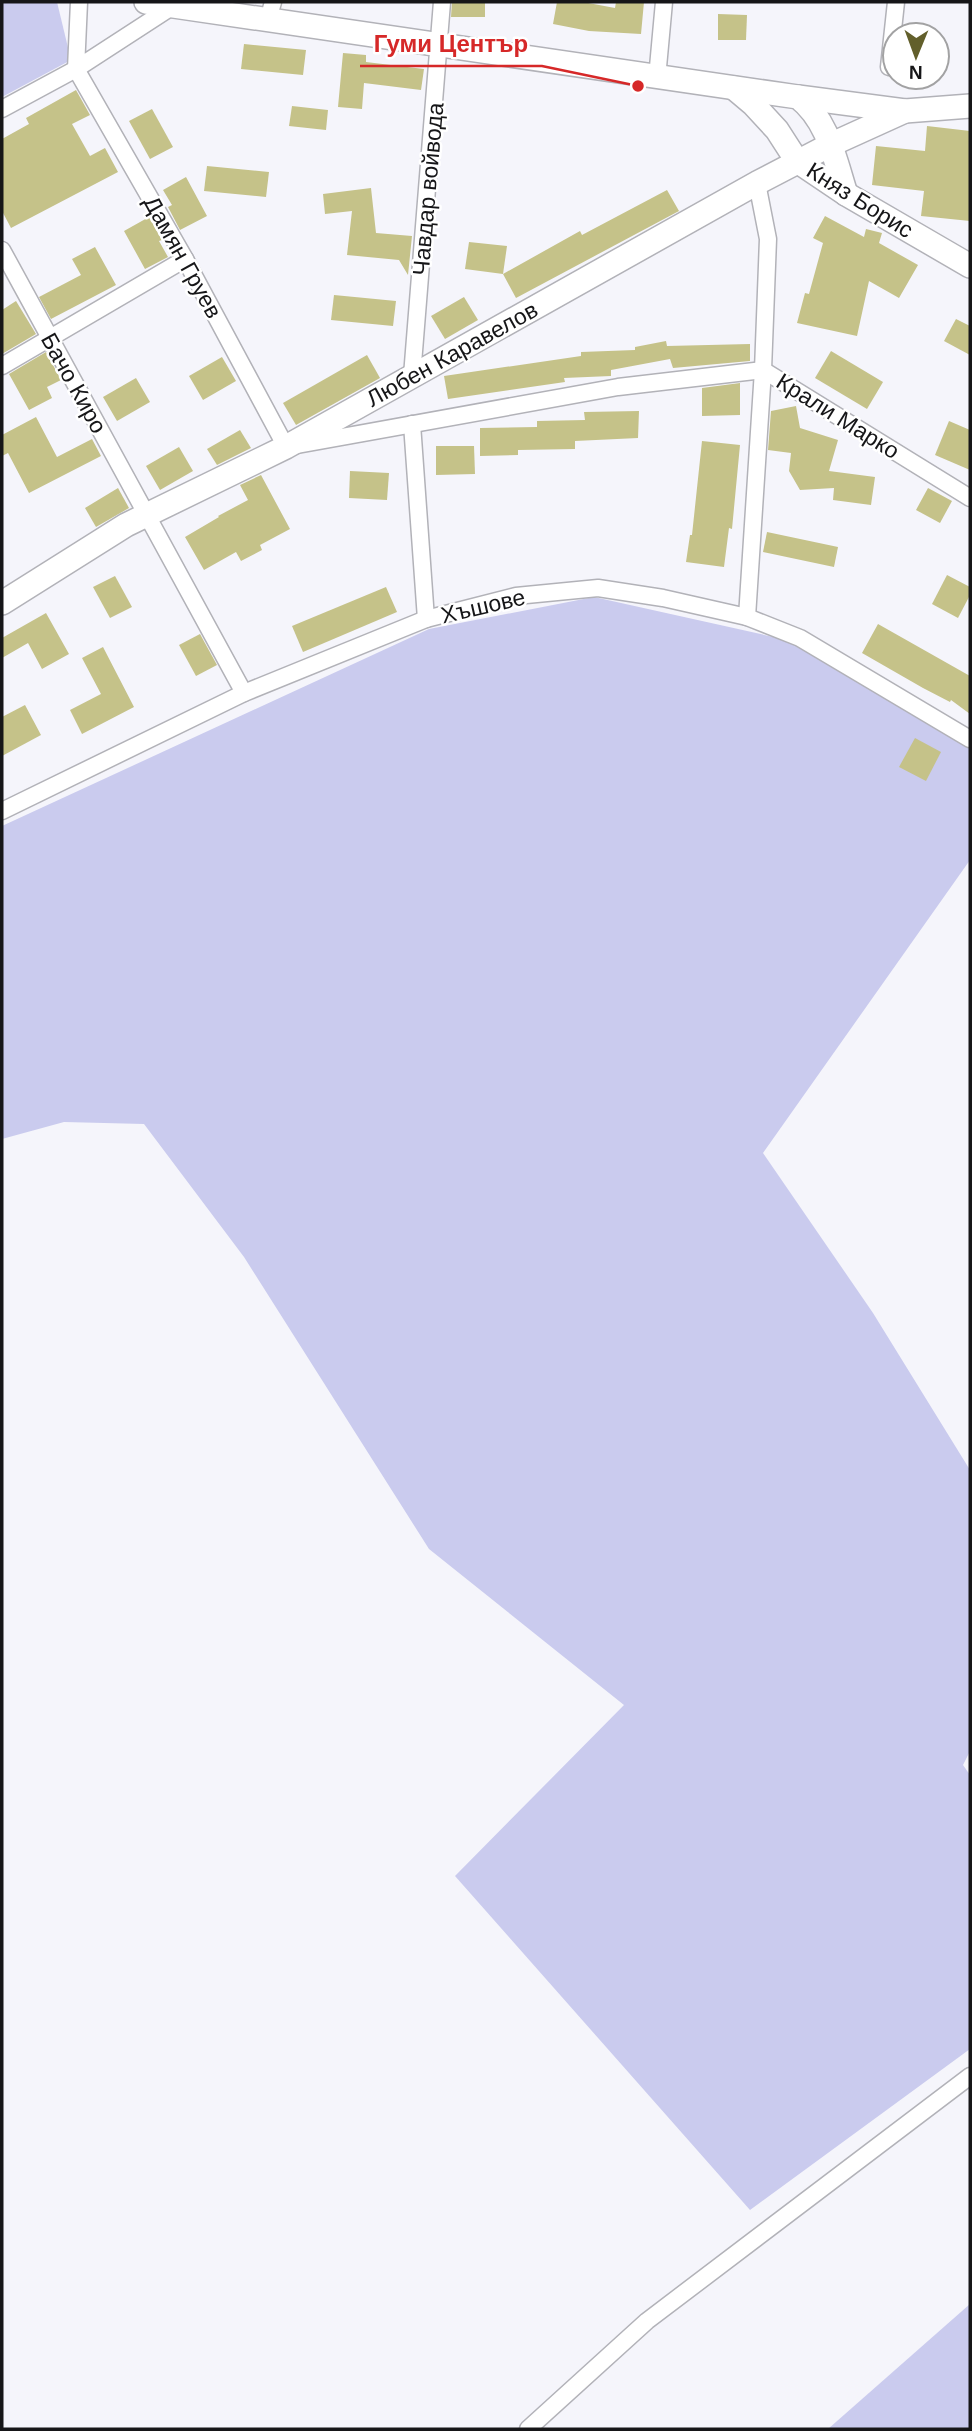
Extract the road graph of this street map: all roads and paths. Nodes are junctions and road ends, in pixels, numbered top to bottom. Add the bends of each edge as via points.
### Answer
1 (79, 2) edge
2 (146, 2) edge
3 (442, 2) edge
4 (664, 2) edge
5 (896, 2) edge
6 (173, 6) junction
7 (270, 11) edge
8 (894, 21) edge
9 (440, 44) junction
10 (76, 69) junction
11 (657, 78) junction
12 (734, 88) junction
13 (798, 97) junction
14 (970, 106) edge
15 (2, 109) edge
16 (905, 111) junction
17 (830, 145) junction
18 (797, 161) junction
19 (757, 183) junction
20 (846, 194) junction
21 (2, 250) edge
22 (185, 260) junction
23 (970, 266) edge
24 (50, 340) junction
25 (2, 366) edge
26 (763, 370) junction
27 (412, 376) junction
28 (412, 424) junction
29 (286, 447) junction
30 (970, 498) edge
31 (148, 514) junction
32 (2, 603) edge
33 (747, 617) junction
34 (426, 619) junction
35 (244, 693) junction
36 (970, 739) edge
37 (2, 811) edge
38 (970, 2076) edge
39 (528, 2429) edge

1 - 10 street
2 - 6 street
3 - 9 street, Чавдар войвода
4 - 11 street
5 - 8 street
6 - 7 street
6 - 10 street
7 - 9 street
9 - 11 street
9 - 27 street, Чавдар войвода
10 - 15 street
10 - 22 street, Дамян Груев
11 - 12 street
12 - 13 street
12 - 18 street, Княз Борис via 777,130
13 - 16 street
13 - 17 street via 819,121
14 - 16 street
16 - 17 street, Любен Каравелов
17 - 18 street, Любен Каравелов
17 - 20 street
18 - 19 street, Любен Каравелов
18 - 20 street, Княз Борис
19 - 26 street via 768,239
19 - 27 street, Любен Каравелов
20 - 23 street, Княз Борис
21 - 24 street, Бачо Киро
22 - 24 street
22 - 29 street, Дамян Груев
24 - 25 street
24 - 31 street, Бачо Киро
26 - 28 street, Крали Марко via 618,387
26 - 30 street, Крали Марко
26 - 33 street
27 - 29 street, Любен Каравелов
28 - 29 street, Крали Марко
28 - 34 street
29 - 31 street, Любен Каравелов
31 - 32 street, Любен Каравелов
31 - 35 street, Бачо Киро
33 - 34 street, Хъшове via 598,588 516,596
33 - 36 street, Хъшове via 800,638
34 - 35 street, Хъшове
35 - 37 street, Хъшове
38 - 39 street via 647,2321

